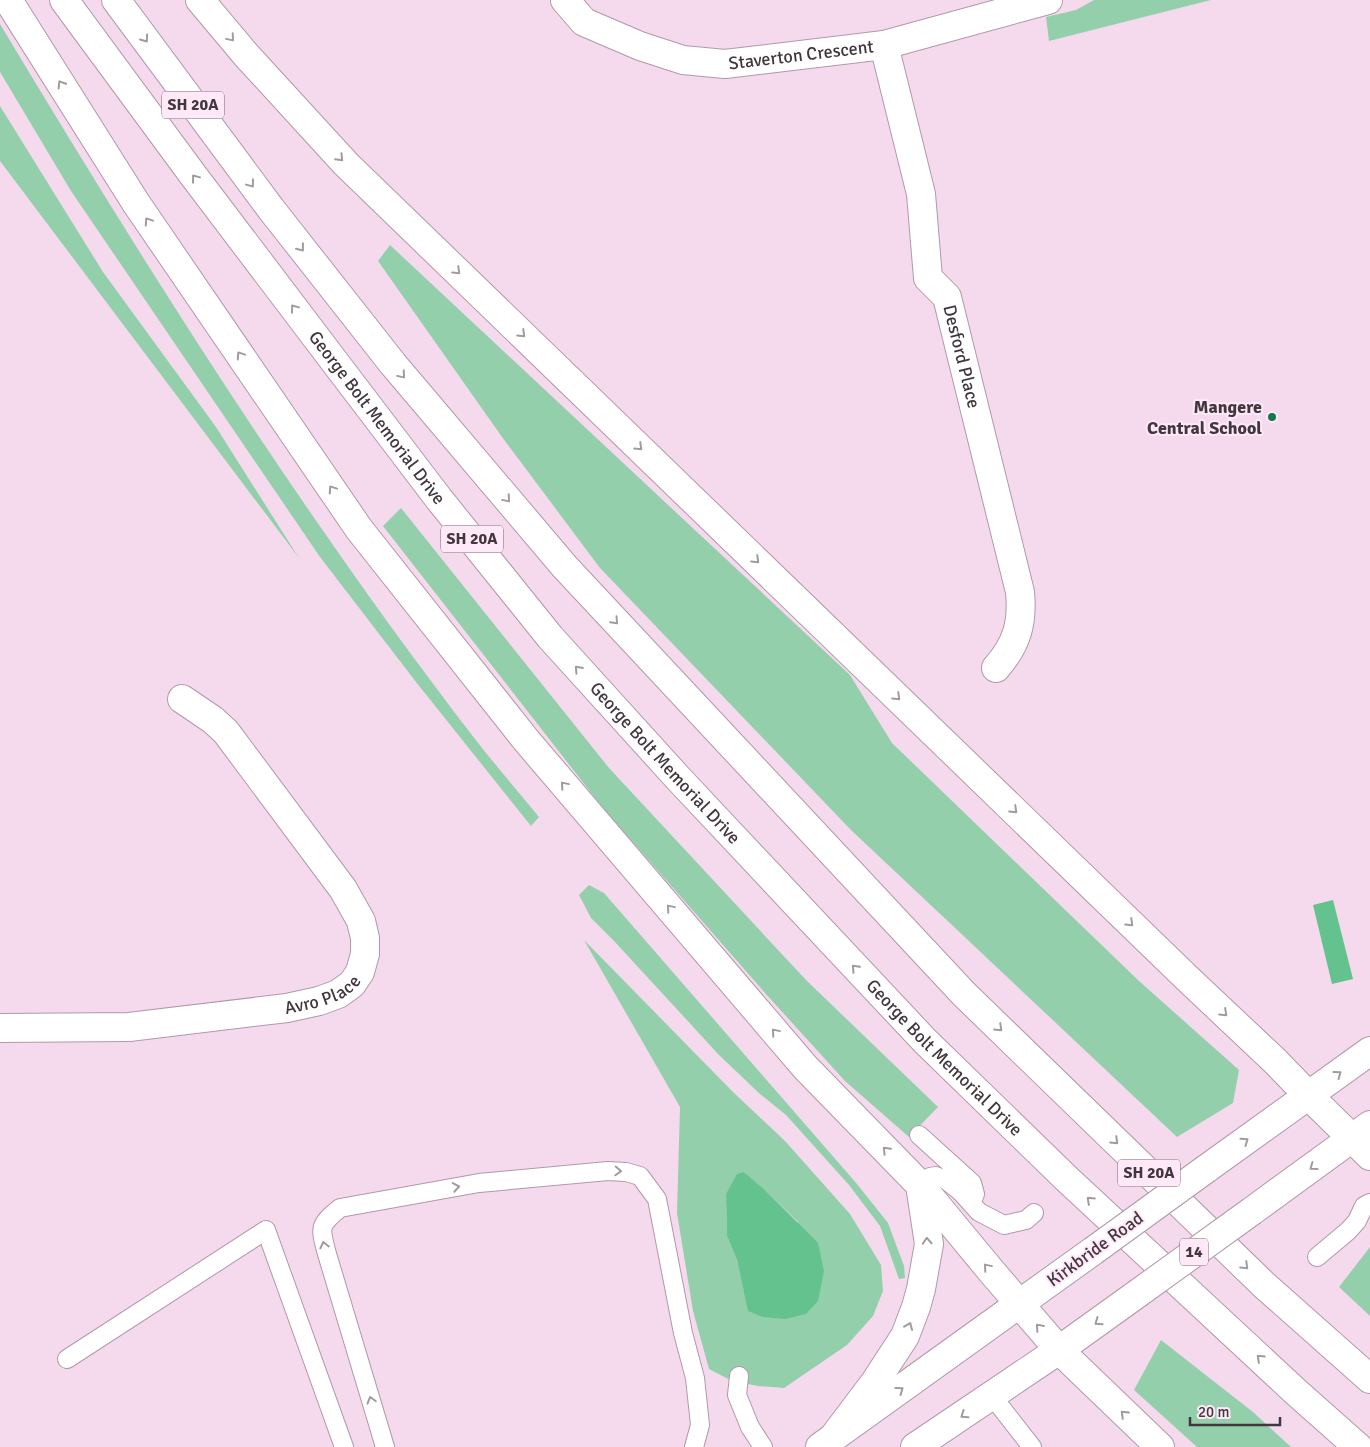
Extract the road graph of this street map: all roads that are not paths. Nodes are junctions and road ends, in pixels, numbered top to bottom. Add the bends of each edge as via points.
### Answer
1 (8, 0) edge
2 (64, 0) edge
3 (116, 0) edge
4 (200, 0) edge
5 (565, 0) edge
6 (1048, 0) edge
7 (884, 45) junction
8 (996, 668) dead end
9 (182, 699) dead end
10 (0, 1028) edge
11 (1370, 1051) edge
12 (1308, 1096) junction
13 (919, 1135) dead end
14 (1364, 1140) edge
15 (920, 1185) junction
16 (971, 1203) junction
17 (1370, 1203) edge
18 (1034, 1213) dead end
19 (1317, 1257) dead end
20 (1019, 1304) junction
21 (1058, 1350) junction
22 (67, 1360) dead end
23 (739, 1376) dead end
24 (1370, 1378) edge
25 (992, 1396) junction
26 (826, 1443) edge
27 (344, 1447) edge
28 (385, 1447) edge
29 (694, 1447) edge
30 (763, 1447) edge
31 (915, 1447) edge
32 (1032, 1447) edge
33 (1160, 1447) edge
34 (1358, 1447) edge

15 -> 1 main road via 806,1067 526,740 359,529 136,203
34 -> 2 main road, George Bolt Memorial Drive / SH 20A via 1067,1179 924,1042 550,637 439,499
3 -> 24 main road, SH 20A via 270,210 393,364 565,567 964,994 1264,1285
4 -> 12 main road via 346,164
5 - 7 main road, Staverton Crescent via 584,22 683,60 725,64
6 - 7 main road, Staverton Crescent
7 - 8 main road, Desford Place via 921,194 928,278 947,297 1020,592 1021,622 1008,655
9 - 10 main road, Avro Place via 226,732 343,889 365,938 360,972 352,984 338,994 287,1008 129,1027
12 -> 11 main road, Kirkbride Road
12 - 14 main road
20 -> 12 main road, Kirkbride Road, bridge
13 - 16 lane via 972,1183 975,1194
14 -> 21 main road, 14, bridge via 1252,1211
15 - 16 lane via 936,1176 962,1192
20 -> 15 main road
26 -> 15 main road via 885,1367 904,1336 916,1307 928,1244
16 - 18 lane via 979,1212 1004,1225 1026,1220
17 - 19 lane via 1364,1206 1348,1231
21 -> 20 main road
26 -> 20 main road, Kirkbride Road
21 - 25 main road, 14
33 -> 21 main road
22 - 27 lane via 266,1230
23 - 30 lane via 737,1395 750,1428
25 -> 31 main road, 14
25 - 32 lane
28 -> 29 lane via 327,1254 321,1230 326,1220 340,1208 479,1183 608,1171 640,1176 657,1199 695,1378 700,1425

